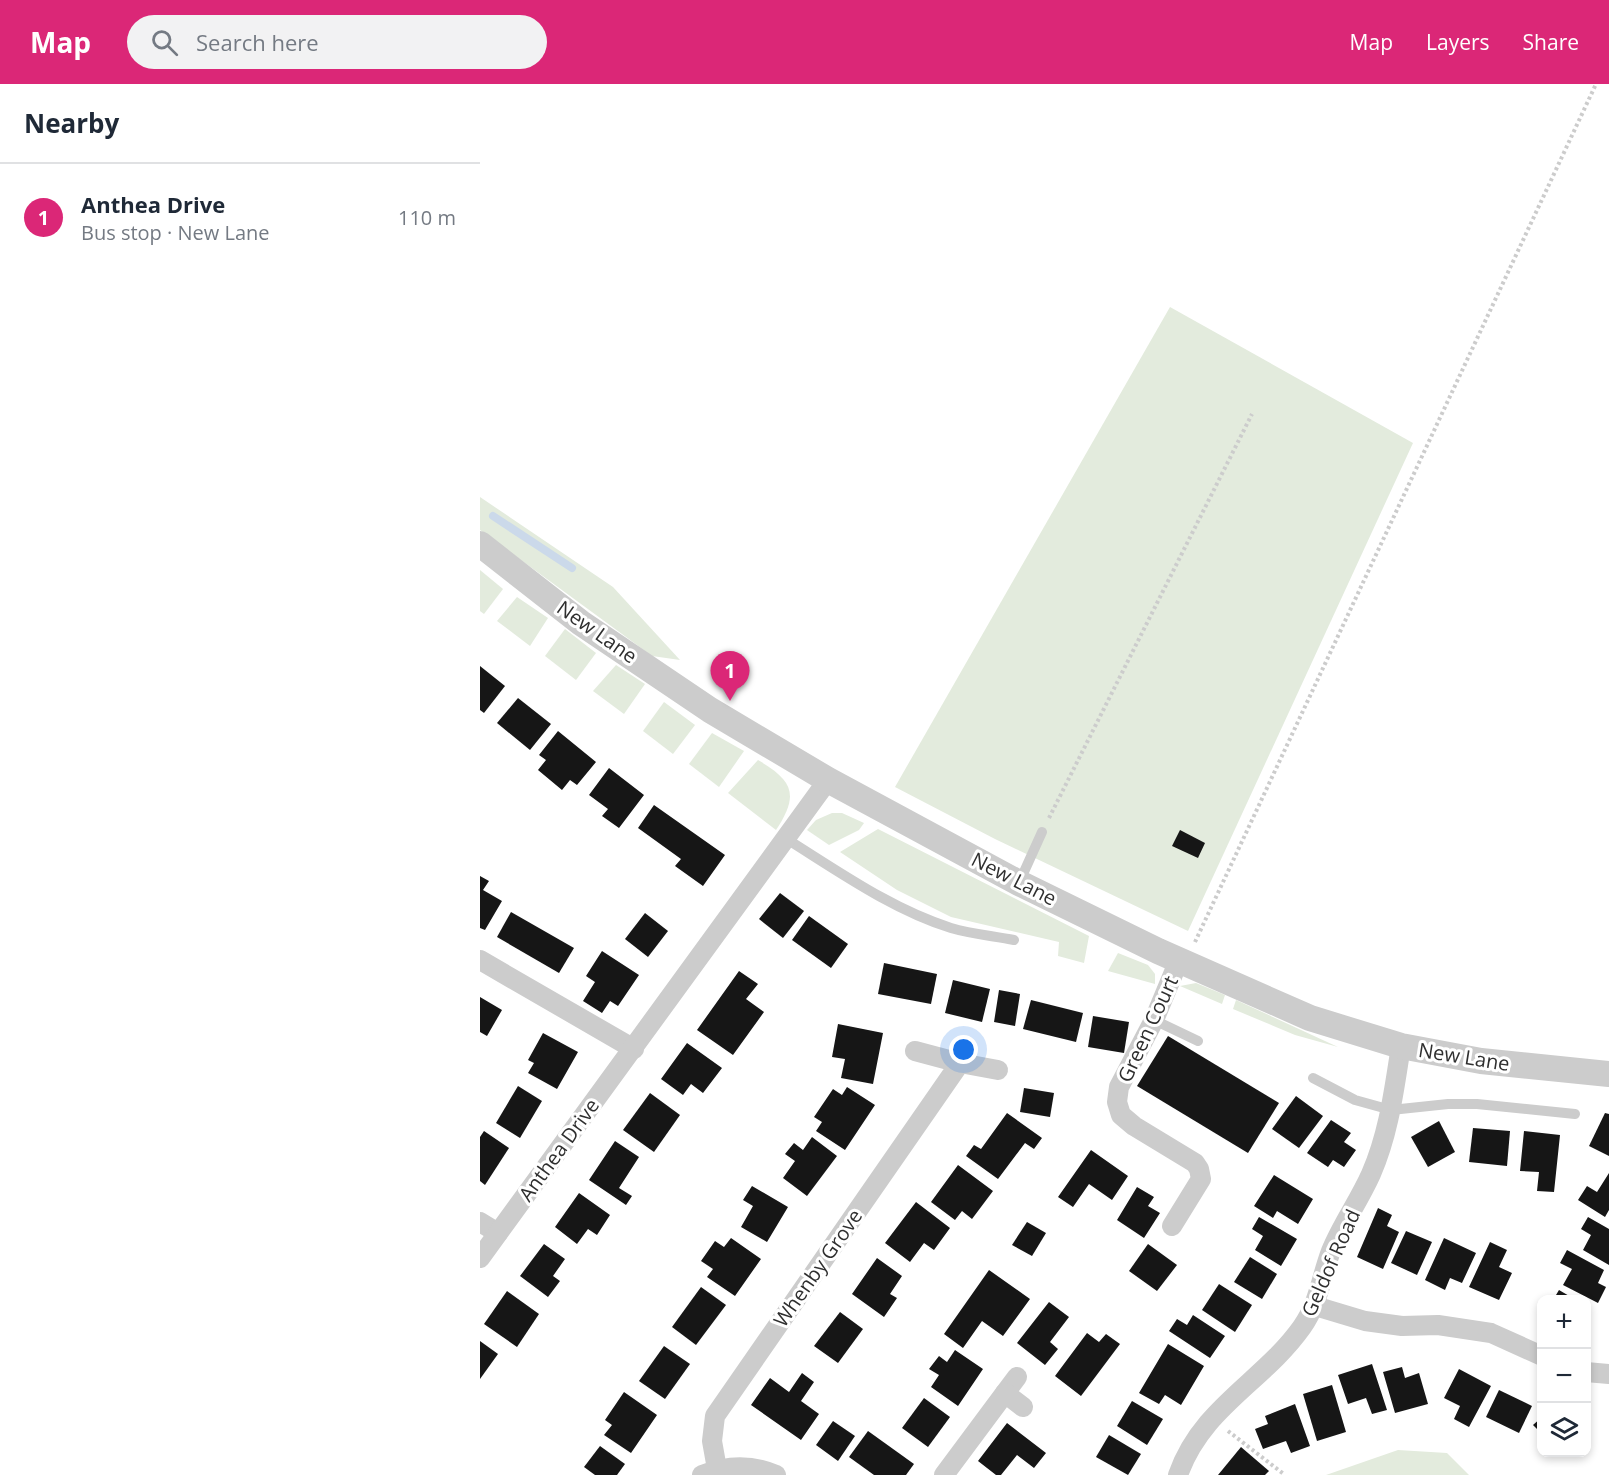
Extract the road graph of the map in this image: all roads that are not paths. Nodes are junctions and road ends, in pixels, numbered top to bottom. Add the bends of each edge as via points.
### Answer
1 (480, 544) edge
2 (828, 780) junction
3 (1042, 832) road end
4 (785, 838) junction
5 (1019, 883) junction
6 (1014, 940) dead end
7 (1186, 953) junction
8 (480, 960) edge
9 (1154, 1020) junction
10 (1198, 1041) dead end
11 (1401, 1046) junction
12 (634, 1049) junction
13 (915, 1051) dead end
14 (960, 1063) junction
15 (998, 1070) dead end
16 (1609, 1074) edge
17 (1313, 1078) dead end
18 (1391, 1110) junction
19 (1575, 1114) dead end
20 (480, 1222) edge
21 (1172, 1226) dead end
22 (498, 1233) junction
23 (480, 1258) edge
24 (1315, 1306) junction
25 (1537, 1354) edge
26 (1591, 1372) edge
27 (1609, 1374) edge
28 (1017, 1377) dead end
29 (1005, 1393) junction
30 (1023, 1407) dead end
31 (710, 1472) edge
32 (776, 1475) edge
33 (944, 1475) edge
34 (1178, 1475) edge

1 - 2 street, New Lane via 589,628 710,710
2 - 4 street, Anthea Drive
2 - 5 street, New Lane
3 - 5 lane
4 - 6 lane via 909,911 952,928
4 - 12 street, Anthea Drive
5 - 7 street, New Lane
7 - 9 street, Green Court
7 - 11 street, New Lane via 1310,1018
8 - 12 street
9 - 10 lane
9 - 21 street, Green Court via 1119,1087 1117,1102 1127,1120 1199,1169 1201,1179
11 - 16 street, New Lane via 1481,1061
11 - 18 street, Geldof Road
12 - 22 street, Anthea Drive
13 - 14 street
14 - 15 street
14 - 31 street, Whenby Grove via 715,1416
17 - 18 lane via 1355,1101
18 - 19 lane via 1478,1104
18 - 24 street, Geldof Road via 1372,1173 1330,1253
20 - 22 street
22 - 23 street, Anthea Drive
24 - 25 street via 1365,1321 1491,1333
24 - 34 street, Geldof Road via 1283,1351 1211,1418 1192,1444
26 - 27 street
28 - 29 street
29 - 30 street
29 - 33 street
31 - 32 street via 740,1466

